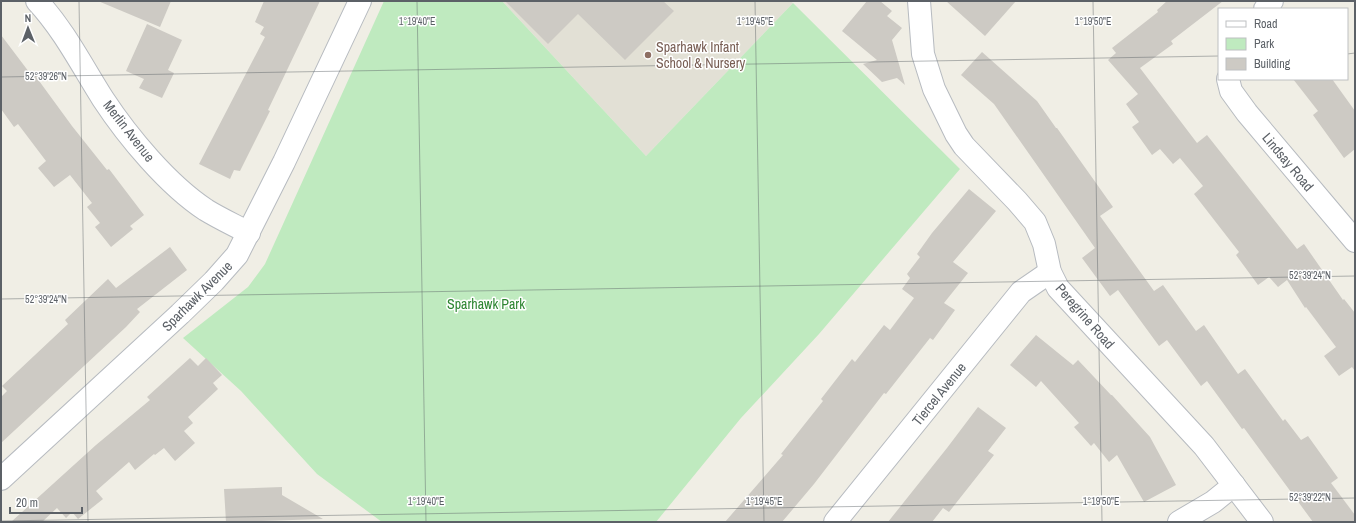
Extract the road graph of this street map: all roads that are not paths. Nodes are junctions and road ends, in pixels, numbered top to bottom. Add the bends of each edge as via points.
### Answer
1 (38, 1) edge
2 (360, 1) edge
3 (919, 1) edge
4 (1228, 80) edge
5 (248, 233) junction
6 (1355, 241) edge
7 (1050, 272) junction
8 (1, 479) edge
9 (1234, 485) junction
10 (835, 522) edge
11 (1179, 522) edge
12 (1262, 522) edge

1 - 5 street, Merlin Avenue via 83,63 103,99 129,135 169,180 205,210
2 - 5 street, Sparhawk Avenue
3 - 7 street, Peregrine Road via 923,54 934,89 964,146 1036,222
4 - 6 street, Lindsay Road via 1231,91 1247,113
5 - 8 street, Sparhawk Avenue via 236,255 214,281
7 - 9 street, Peregrine Road via 1058,288 1204,446
7 - 10 street, Tiercel Avenue via 1021,292
9 - 11 street via 1213,502
9 - 12 street, Peregrine Road

